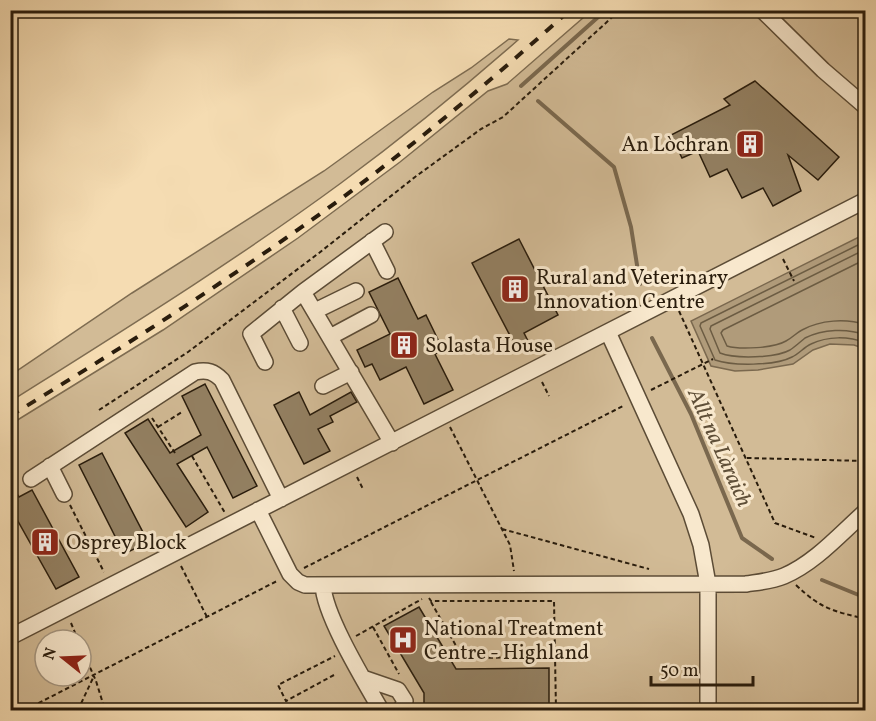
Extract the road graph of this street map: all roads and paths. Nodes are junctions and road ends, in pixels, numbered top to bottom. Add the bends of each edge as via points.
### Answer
1 (620, 10) edge
2 (762, 10) edge
3 (866, 107) edge
4 (866, 200) edge
5 (777, 246) junction
6 (387, 271) dead end
7 (795, 281) dead end
8 (356, 291) dead end
9 (303, 292) junction
10 (673, 298) junction
11 (282, 308) junction
12 (315, 311) junction
13 (371, 315) dead end
14 (608, 332) junction
15 (330, 337) junction
16 (300, 343) dead end
17 (713, 359) dead end
18 (266, 362) dead end
19 (703, 363) junction
20 (351, 372) junction
21 (323, 386) dead end
22 (643, 395) junction
23 (144, 405) junction
24 (99, 410) dead end
25 (182, 412) dead end
26 (444, 416) junction
27 (158, 427) junction
28 (392, 443) junction
29 (175, 453) dead end
30 (192, 456) dead end
31 (747, 458) junction
32 (866, 460) edge
33 (50, 466) junction
34 (31, 479) dead end
35 (477, 479) junction
36 (64, 494) joint
37 (281, 499) junction
38 (258, 510) junction
39 (866, 511) edge
40 (231, 524) junction
41 (502, 529) junction
42 (830, 543) junction
43 (174, 553) junction
44 (654, 570) dead end
45 (290, 574) junction
46 (785, 576) junction
47 (514, 584) junction
48 (708, 584) junction
49 (111, 585) junction
50 (323, 585) junction
51 (431, 601) junction
52 (65, 609) junction
53 (208, 617) junction
54 (866, 619) edge
55 (373, 627) junction
56 (73, 628) edge
57 (10, 637) edge
58 (345, 642) junction
59 (555, 657) junction
60 (334, 675) dead end
61 (94, 676) junction
62 (363, 678) junction
63 (398, 684) junction
64 (380, 708) edge
65 (25, 711) edge
66 (78, 711) edge
67 (105, 711) edge
68 (401, 711) edge
69 (556, 711) edge
70 (708, 711) edge

1 - 24 path via 503,117 415,177 188,352
2 - 3 street
4 - 5 street
5 - 7 path
5 - 10 street
6 - 9 street via 378,236
8 - 12 street
9 - 11 street
9 - 12 street
10 - 14 street
10 - 19 path
11 - 16 street
11 - 18 street via 251,334
12 - 15 street
13 - 15 street
14 - 22 street
14 - 26 street
15 - 20 street
17 - 19 path
19 - 22 path
19 - 31 path
20 - 21 street
20 - 28 street
22 - 35 path
22 - 48 street via 691,514
23 - 27 path
23 - 33 street
23 - 37 street via 195,372 216,374
25 - 27 path
26 - 28 street
26 - 35 path
27 - 29 path
28 - 37 street
30 - 40 path
31 - 32 path
31 - 42 path via 775,523
33 - 34 street
33 - 36 street
35 - 41 path
35 - 45 path
36 - 49 path
37 - 38 street
38 - 40 street
38 - 45 street
39 - 42 street
40 - 43 street
41 - 44 path
41 - 47 path via 510,545
42 - 46 street
43 - 49 street
43 - 53 path
45 - 50 street via 305,585
45 - 53 path
46 - 48 street via 746,584
46 - 54 path via 820,606
47 - 48 street
47 - 50 street
48 - 70 street
49 - 52 street
50 - 58 street via 326,603
51 - 55 path via 428,596
51 - 59 path via 463,658
51 - 59 path via 554,601
52 - 56 path
52 - 57 street
53 - 61 path
55 - 58 path
55 - 63 path
58 - 60 path via 336,646 336,655 278,685 286,701
58 - 62 street
59 - 69 path
61 - 65 path
61 - 66 path
61 - 67 path
62 - 63 street
62 - 64 street
63 - 64 street via 380,693
63 - 68 street via 404,696

